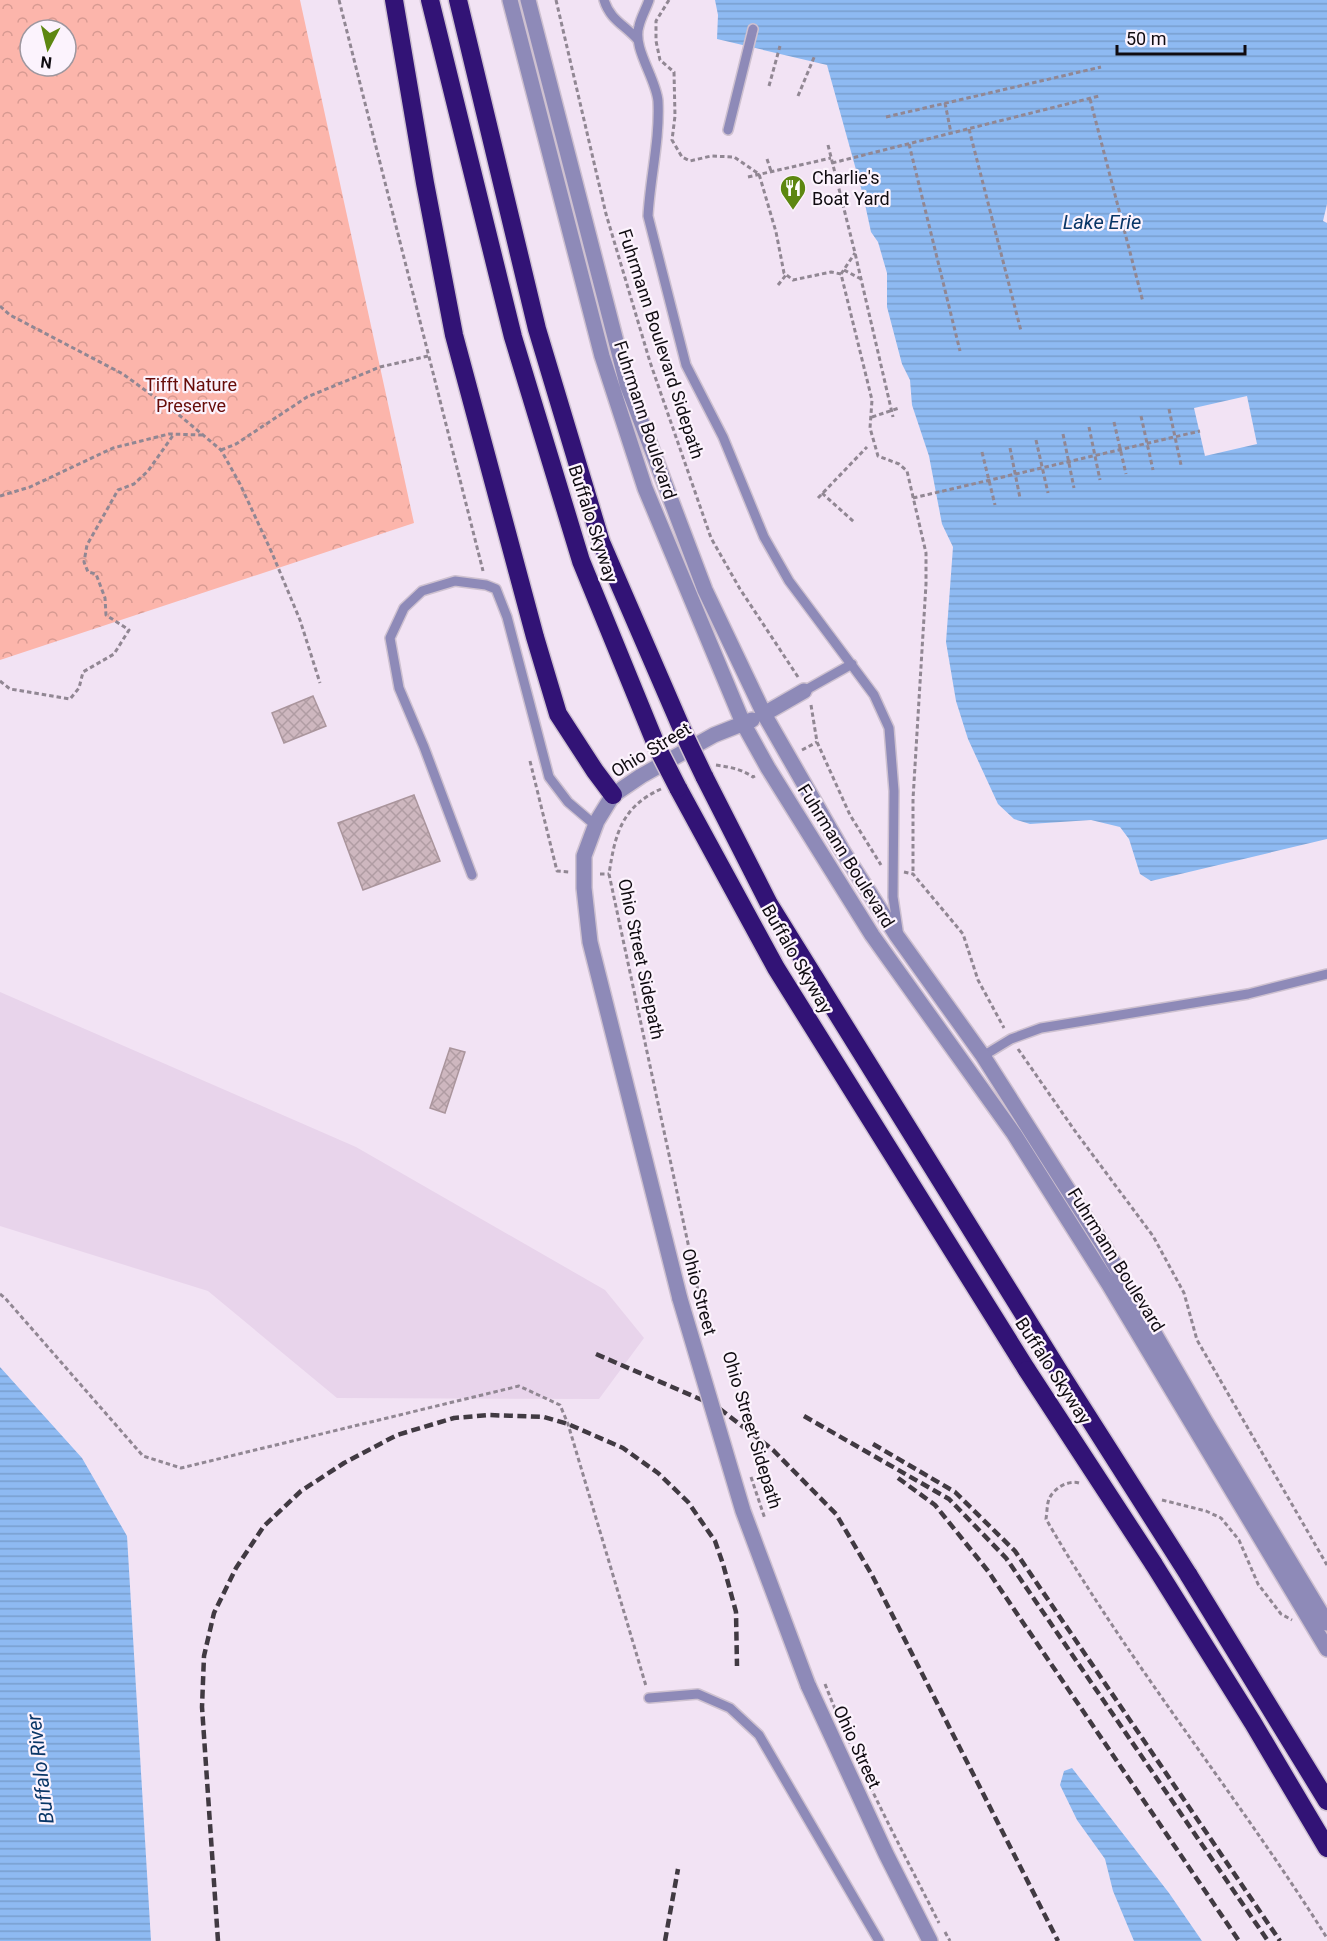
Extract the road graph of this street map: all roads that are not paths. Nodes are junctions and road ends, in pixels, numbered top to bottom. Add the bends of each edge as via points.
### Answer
1 (394, 0) edge
2 (430, 0) edge
3 (458, 0) edge
4 (510, 0) edge
5 (528, 0) edge
6 (604, 0) edge
7 (650, 0) edge
8 (753, 29) dead end
9 (638, 40) junction
10 (728, 130) dead end
11 (852, 664) junction
12 (807, 698) joint
13 (764, 714) junction
14 (743, 723) junction
15 (613, 795) junction
16 (596, 825) junction
17 (472, 875) dead end
18 (902, 944) junction
19 (1327, 974) edge
20 (982, 1056) junction
21 (966, 1067) junction
22 (1327, 1623) edge
23 (1327, 1649) edge
24 (649, 1698) road end
25 (1327, 1801) edge
26 (1327, 1848) edge
27 (879, 1941) edge
28 (930, 1941) edge

1 - 15 highway via 454,335 535,637 558,714
2 - 26 highway, Buffalo Skyway, bridge via 513,336 577,550 673,787 776,968 1027,1370 1153,1563
3 - 25 highway, Buffalo Skyway, bridge via 537,329 601,542 684,734 769,904
4 - 14 street, Fuhrmann Boulevard via 602,356 645,488
5 - 13 street, Fuhrmann Boulevard via 627,384 705,590
6 - 9 lane via 612,18
7 - 9 lane via 638,26
8 - 10 lane
9 - 11 lane via 658,99 648,216 686,365 723,436 764,537 789,581
11 - 12 lane
11 - 18 lane via 874,695 889,728 894,790 893,897
12 - 13 street, Ohio Street
13 - 14 street, Ohio Street
13 - 18 street, Fuhrmann Boulevard via 842,850
14 - 15 street, Ohio Street via 714,735
14 - 21 street, Fuhrmann Boulevard via 872,935
15 - 16 street, Ohio Street
16 - 17 lane via 568,802 549,777 496,589 455,582 422,591 404,608 390,638 399,688
16 - 28 street, Ohio Street, bridge via 584,856 590,942 680,1299 743,1511 808,1685
18 - 20 street, Fuhrmann Boulevard
19 - 20 lane via 1248,994 1041,1028
20 - 21 street
20 - 22 street, Fuhrmann Boulevard via 1105,1248
21 - 23 street, Fuhrmann Boulevard via 1014,1134 1101,1273
24 - 27 lane via 698,1694 730,1708 759,1735

